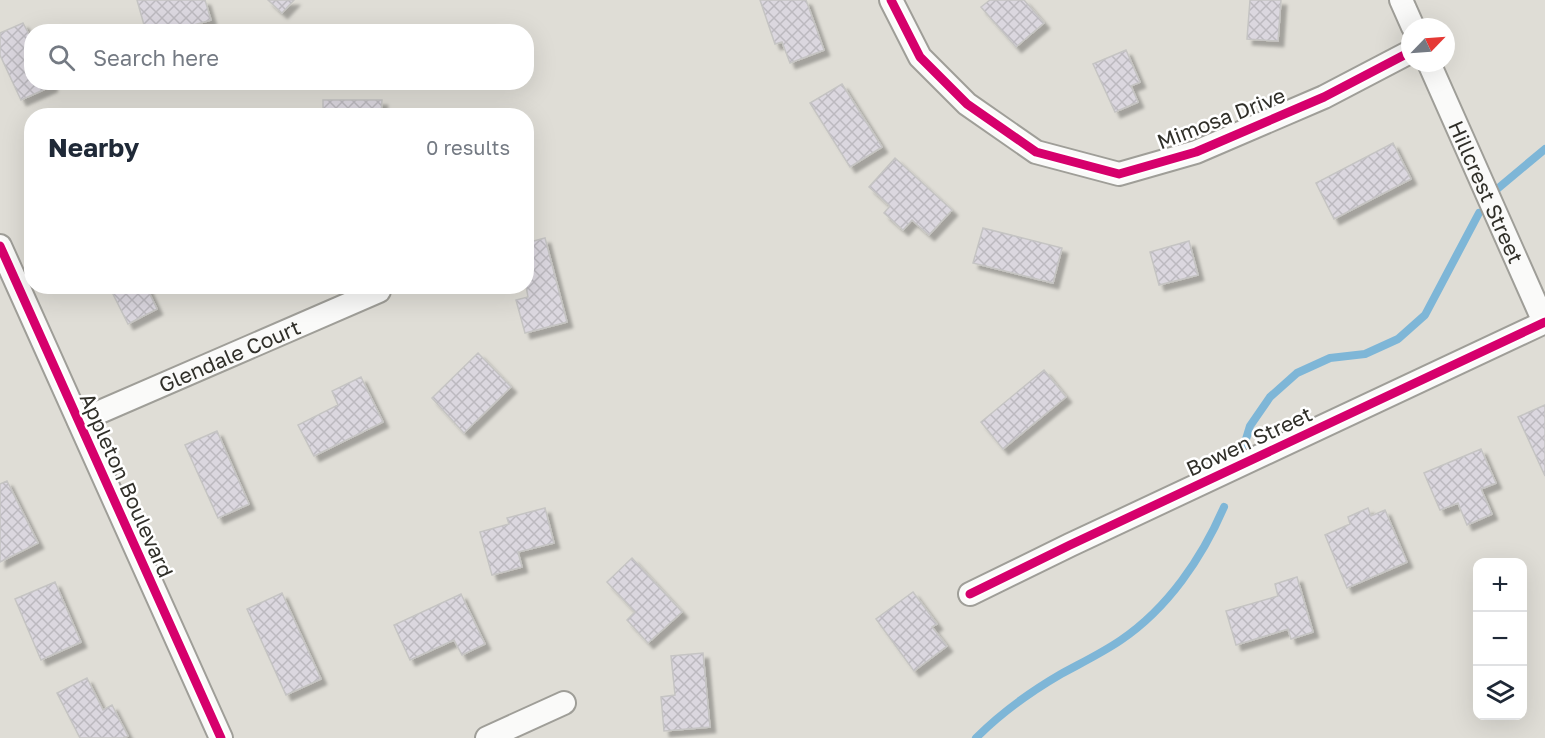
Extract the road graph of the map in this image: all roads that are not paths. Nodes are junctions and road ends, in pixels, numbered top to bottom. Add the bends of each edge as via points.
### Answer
1 (891, 0) edge
2 (1401, 0) edge
3 (1409, 18) edge
4 (1401, 57) edge
5 (1433, 72) edge
6 (0, 246) edge
7 (372, 294) edge
8 (1544, 322) edge
9 (79, 421) junction
10 (970, 594) dead end
11 (564, 703) dead end
12 (221, 738) edge
13 (487, 738) edge

1 - 4 street, Mimosa Drive via 920,57 967,104 1036,152 1119,174 1196,152 1324,96
2 - 3 street
5 - 8 street, Hillcrest Street
6 - 9 street, Appleton Boulevard
7 - 9 street, Glendale Court
8 - 10 street, Bowen Street
9 - 12 street, Appleton Boulevard
11 - 13 street

